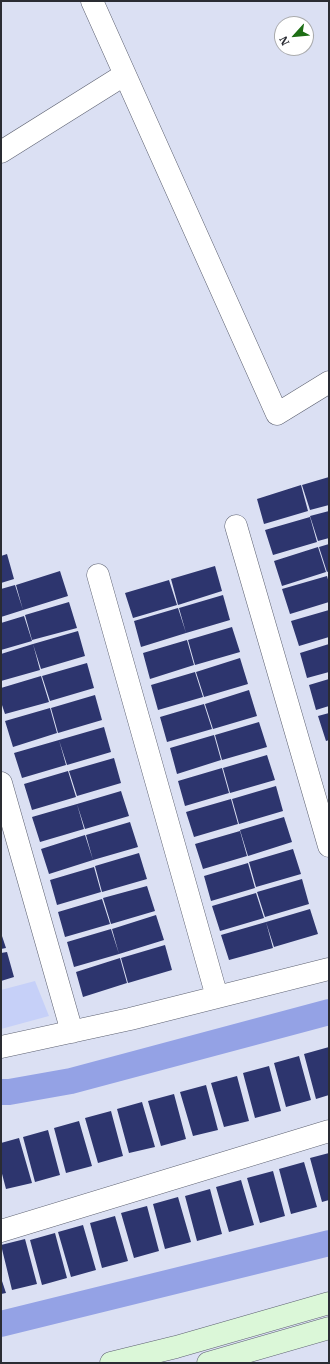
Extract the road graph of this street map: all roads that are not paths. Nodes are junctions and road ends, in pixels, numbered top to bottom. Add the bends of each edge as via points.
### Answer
1 (92, 1) edge
2 (124, 74) junction
3 (1, 152) edge
4 (329, 382) edge
5 (236, 526) dead end
6 (98, 575) dead end
7 (1, 783) edge
8 (329, 846) edge
9 (329, 969) edge
10 (217, 998) junction
11 (72, 1032) junction
12 (1, 1047) edge
13 (329, 1131) edge
14 (1, 1231) edge
15 (329, 1303) edge
16 (329, 1328) edge
17 (111, 1363) edge
18 (208, 1363) edge

1 - 2 street
2 - 3 street
2 - 4 street via 277,414
5 - 8 street
6 - 10 street
7 - 11 street
9 - 10 street
10 - 11 street
11 - 12 street
13 - 14 street
15 - 17 main road
16 - 18 main road

